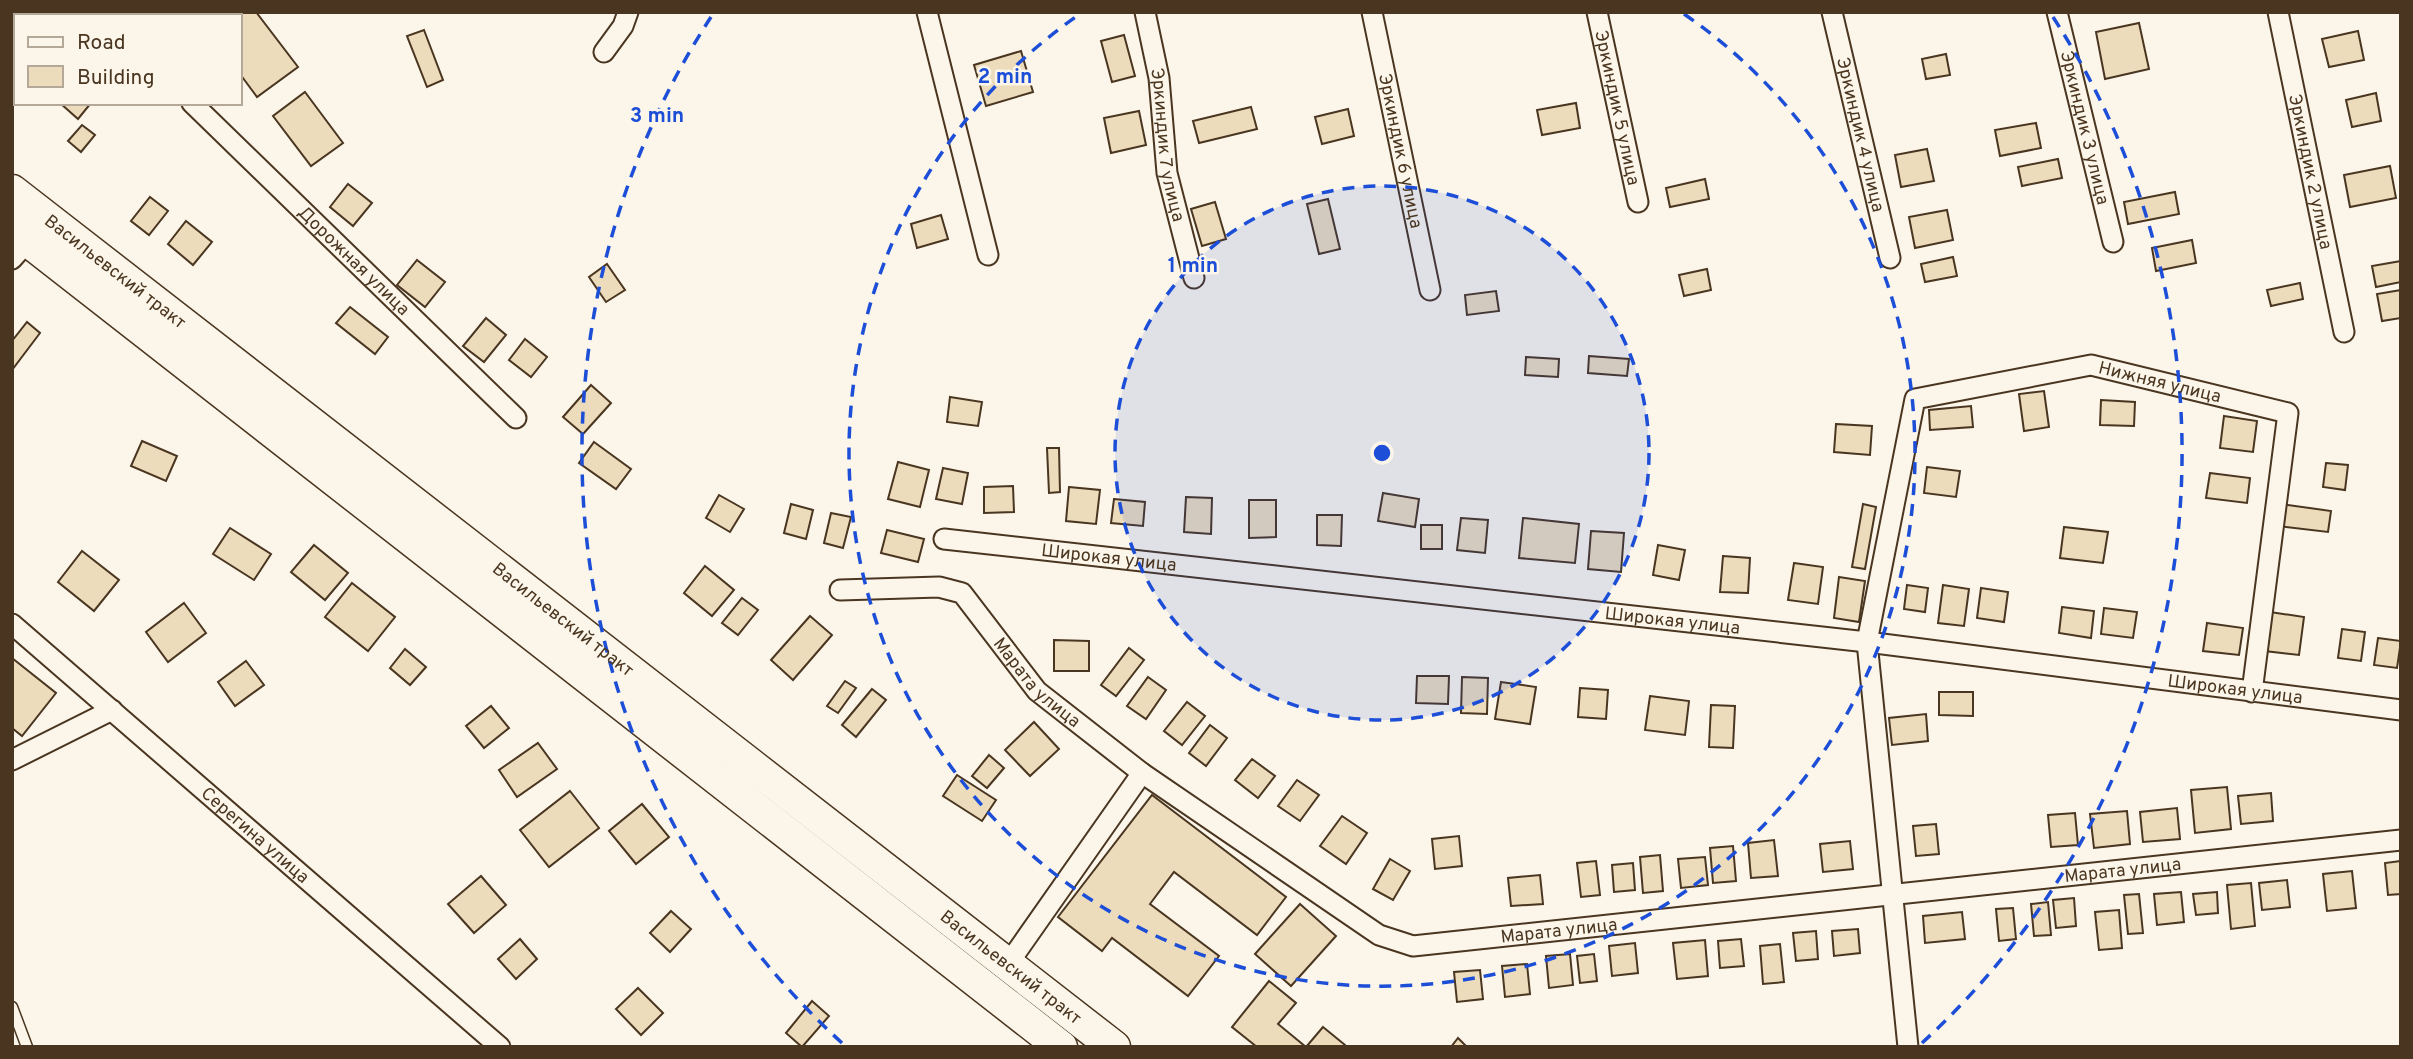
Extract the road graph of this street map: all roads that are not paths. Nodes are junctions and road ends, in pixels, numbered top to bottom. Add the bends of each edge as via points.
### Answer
1 (628, 12) edge
2 (927, 12) edge
3 (1144, 12) edge
4 (1372, 12) edge
5 (1597, 12) edge
6 (1832, 12) edge
7 (2057, 12) edge
8 (2278, 12) edge
9 (604, 52) dead end
10 (194, 105) edge
11 (12, 191) edge
12 (1638, 202) dead end
13 (18, 242) edge
14 (2113, 242) dead end
15 (988, 256) dead end
16 (1891, 258) dead end
17 (1194, 278) dead end
18 (1430, 290) dead end
19 (2344, 331) dead end
20 (516, 418) dead end
21 (944, 539) dead end
22 (841, 590) dead end
23 (12, 624) edge
24 (1867, 642) junction
25 (2252, 692) junction
26 (112, 710) junction
27 (2401, 710) edge
28 (12, 760) edge
29 (1142, 773) junction
30 (2401, 840) edge
31 (1893, 893) junction
32 (1008, 964) junction
33 (12, 1007) edge
34 (27, 1047) edge
35 (500, 1047) edge
36 (1061, 1047) edge
37 (1114, 1047) edge
38 (1908, 1047) edge

1 - 9 street
2 - 15 street
3 - 17 street, Эркиндик 7 улица via 1158,78 1167,173
4 - 18 street, Эркиндик 6 улица
5 - 12 street, Эркиндик 5 улица
6 - 16 street, Эркиндик 4 улица
7 - 14 street, Эркиндик 3 улица
8 - 19 street, Эркиндик 2 улица
10 - 20 street, Дорожная улица
11 - 32 main road, Васильевский тракт
13 - 36 main road, Васильевский тракт
21 - 24 street, Широкая улица
22 - 29 street, Марата улица via 929,587 962,593 1037,691
23 - 26 street, Серегина улица
24 - 25 street, Широкая улица
24 - 25 street, Нижняя улица via 1915,399 2091,365 2288,413
24 - 31 street
25 - 27 street, Широкая улица
26 - 28 street
26 - 35 street, Серегина улица
29 - 31 street, Марата улица via 1379,935 1413,946
29 - 32 street
30 - 31 street, Марата улица
31 - 38 street
32 - 37 main road, Васильевский тракт
33 - 34 lane

